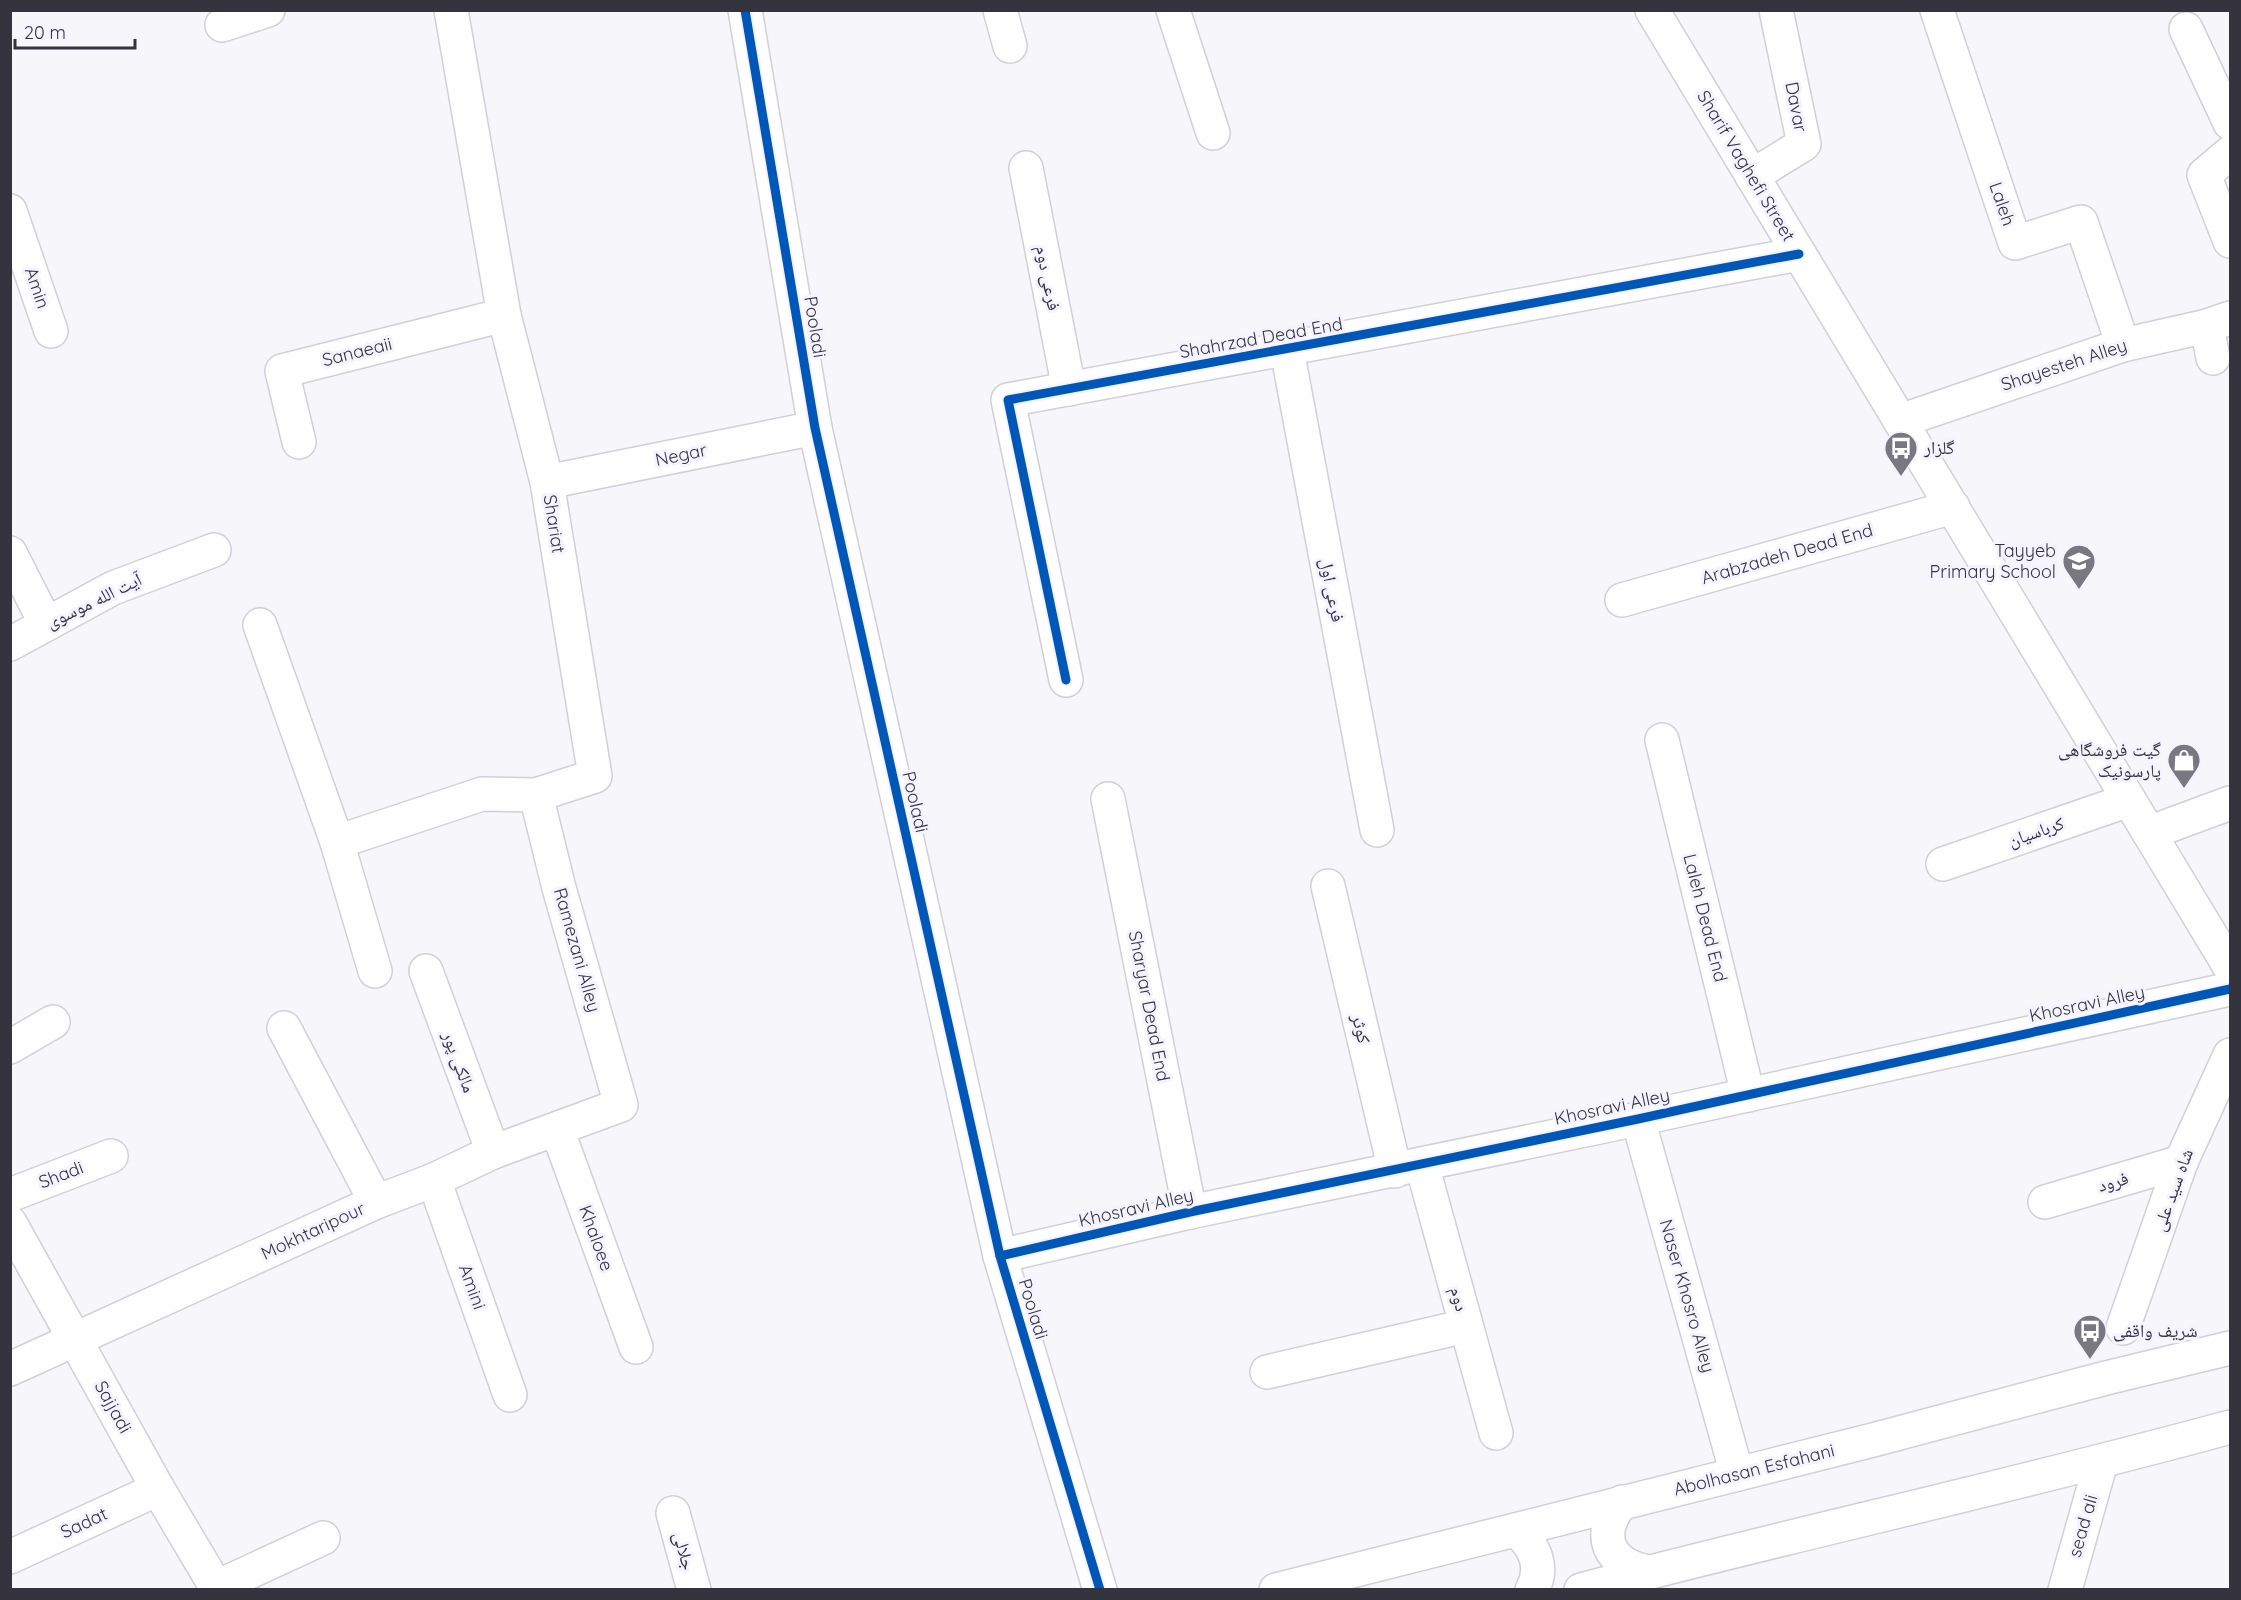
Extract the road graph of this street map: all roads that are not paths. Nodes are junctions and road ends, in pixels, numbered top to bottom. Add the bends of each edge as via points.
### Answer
1 (268, 10) edge
2 (451, 10) edge
3 (745, 10) edge
4 (1000, 10) edge
5 (1173, 10) edge
6 (1653, 10) edge
7 (1776, 10) edge
8 (1936, 10) edge
9 (222, 25) dead end
10 (2186, 29) dead end
11 (1010, 46) dead end
12 (2230, 123) edge
13 (1213, 133) dead end
14 (2230, 153) edge
15 (1026, 168) dead end
16 (1752, 176) junction
17 (10, 210) edge
18 (2230, 241) edge
19 (1799, 254) junction
20 (504, 315) junction
21 (2219, 322) edge
22 (51, 331) dead end
23 (2123, 345) junction
24 (1287, 350) junction
25 (2213, 358) dead end
26 (1069, 389) junction
27 (1900, 421) junction
28 (815, 428) junction
29 (299, 442) dead end
30 (547, 482) junction
31 (1953, 507) junction
32 (214, 550) dead end
33 (10, 553) edge
34 (1622, 600) dead end
35 (46, 624) junction
36 (260, 625) dead end
37 (10, 644) edge
38 (1066, 680) dead end
39 (1662, 740) dead end
40 (536, 795) junction
41 (1108, 799) dead end
42 (2129, 800) junction
43 (2230, 803) edge
44 (1377, 830) dead end
45 (2149, 833) junction
46 (337, 842) junction
47 (1943, 864) dead end
48 (1328, 886) dead end
49 (2230, 967) edge
50 (375, 971) dead end
51 (426, 971) dead end
52 (2230, 989) edge
53 (53, 1022) dead end
54 (284, 1028) dead end
55 (10, 1047) edge
56 (2230, 1055) edge
57 (1748, 1095) junction
58 (621, 1105) joint
59 (1638, 1119) junction
60 (557, 1129) junction
61 (493, 1152) junction
62 (111, 1156) dead end
63 (2181, 1162) junction
64 (1409, 1168) junction
65 (434, 1180) junction
66 (10, 1195) edge
67 (376, 1202) junction
68 (2045, 1202) dead end
69 (1190, 1212) junction
70 (10, 1223) edge
71 (1000, 1256) junction
72 (1466, 1326) junction
73 (2123, 1328) dead end
74 (76, 1339) junction
75 (636, 1347) dead end
76 (2230, 1348) edge
77 (10, 1369) edge
78 (1267, 1372) dead end
79 (510, 1395) dead end
80 (2230, 1427) edge
81 (1496, 1433) dead end
82 (2101, 1462) junction
83 (1737, 1474) junction
84 (158, 1489) junction
85 (1622, 1503) junction
86 (673, 1513) dead end
87 (1516, 1530) junction
88 (322, 1538) dead end
89 (10, 1557) edge
90 (1649, 1572) junction
91 (218, 1588) edge
92 (694, 1590) edge
93 (1100, 1590) edge
94 (1276, 1590) edge
95 (1532, 1590) edge
96 (1581, 1590) edge
97 (2065, 1590) edge

1 - 9 street
2 - 20 street, Shariat
3 - 28 street, Pooladi
4 - 11 street
5 - 13 street
6 - 16 street, Sharif Vaghefi Street
7 - 16 street, Davar via 1804,144
8 - 23 street, Laleh via 2015,243 2081,222
10 - 12 street
14 - 18 street via 2204,175
15 - 26 street, فرعی دوم
16 - 19 street, Sharif Vaghefi Street
17 - 22 street, Amin
19 - 24 street, Shahrzad Dead End
19 - 27 street, Sharif Vaghefi Street
20 - 29 street, Sanaeaii via 282,371
20 - 30 street, Shariat
21 - 23 street, Shayesteh Alley
21 - 25 street
23 - 27 street, Shayesteh Alley
24 - 26 street, Shahrzad Dead End
24 - 44 street, فرعی اول
26 - 38 street, Shahrzad Dead End via 1008,400
27 - 31 street, Sharif Vaghefi Street
28 - 30 street, Negar
28 - 71 street, Pooladi
30 - 40 street, Shariat via 595,776
31 - 34 street, Arabzadeh Dead End
31 - 42 street, Sharif Vaghefi Street
32 - 35 street, آیت الله موسوی via 112,588
33 - 35 street
35 - 37 street, آیت الله موسوی
36 - 46 street
39 - 57 street, Laleh Dead End
40 - 46 street, Shariat via 482,794
40 - 58 street, Ramezani Alley
41 - 69 street, Sharyar Dead End
42 - 45 street, Sharif Vaghefi Street
42 - 47 street, کرباسیان
43 - 45 street
45 - 49 street, Sharif Vaghefi Street
46 - 50 street
48 - 64 street, کوثر
51 - 61 street, مالکی پور
52 - 57 street, Khosravi Alley
53 - 55 street
54 - 67 street
56 - 63 street, شاه سید علی
57 - 59 street, Khosravi Alley
58 - 60 street, Mokhtaripour
59 - 64 street, Khosravi Alley
59 - 83 street, Naser Khosro Alley
60 - 61 street, Mokhtaripour
60 - 75 street, Khaloee
61 - 65 street, Mokhtaripour
62 - 66 street, Shadi
63 - 68 street, فرود
63 - 73 street, شاه سید علی
64 - 69 street, Khosravi Alley
64 - 72 street, دوم
65 - 67 street, Mokhtaripour
65 - 79 street, Amini
67 - 74 street, Mokhtaripour
69 - 71 street, Khosravi Alley
70 - 74 street, Sajjadi
71 - 93 street, Pooladi
72 - 78 street
72 - 81 street, دوم
74 - 77 street, Mokhtaripour
74 - 84 street, Sajjadi
76 - 83 street, Abolhasan Esfahani
80 - 82 street
82 - 90 street
82 - 97 street, sead ali
83 - 85 street, Abolhasan Esfahani
84 - 89 street, Sadat
84 - 91 street, Sajjadi
85 - 87 street, Abolhasan Esfahani
85 - 90 street via 1612,1515 1608,1530 1610,1547 1619,1561
86 - 92 street, جلالی
87 - 94 street, Abolhasan Esfahani
87 - 95 street via 1535,1553 1538,1569
88 - 91 street
90 - 96 street

